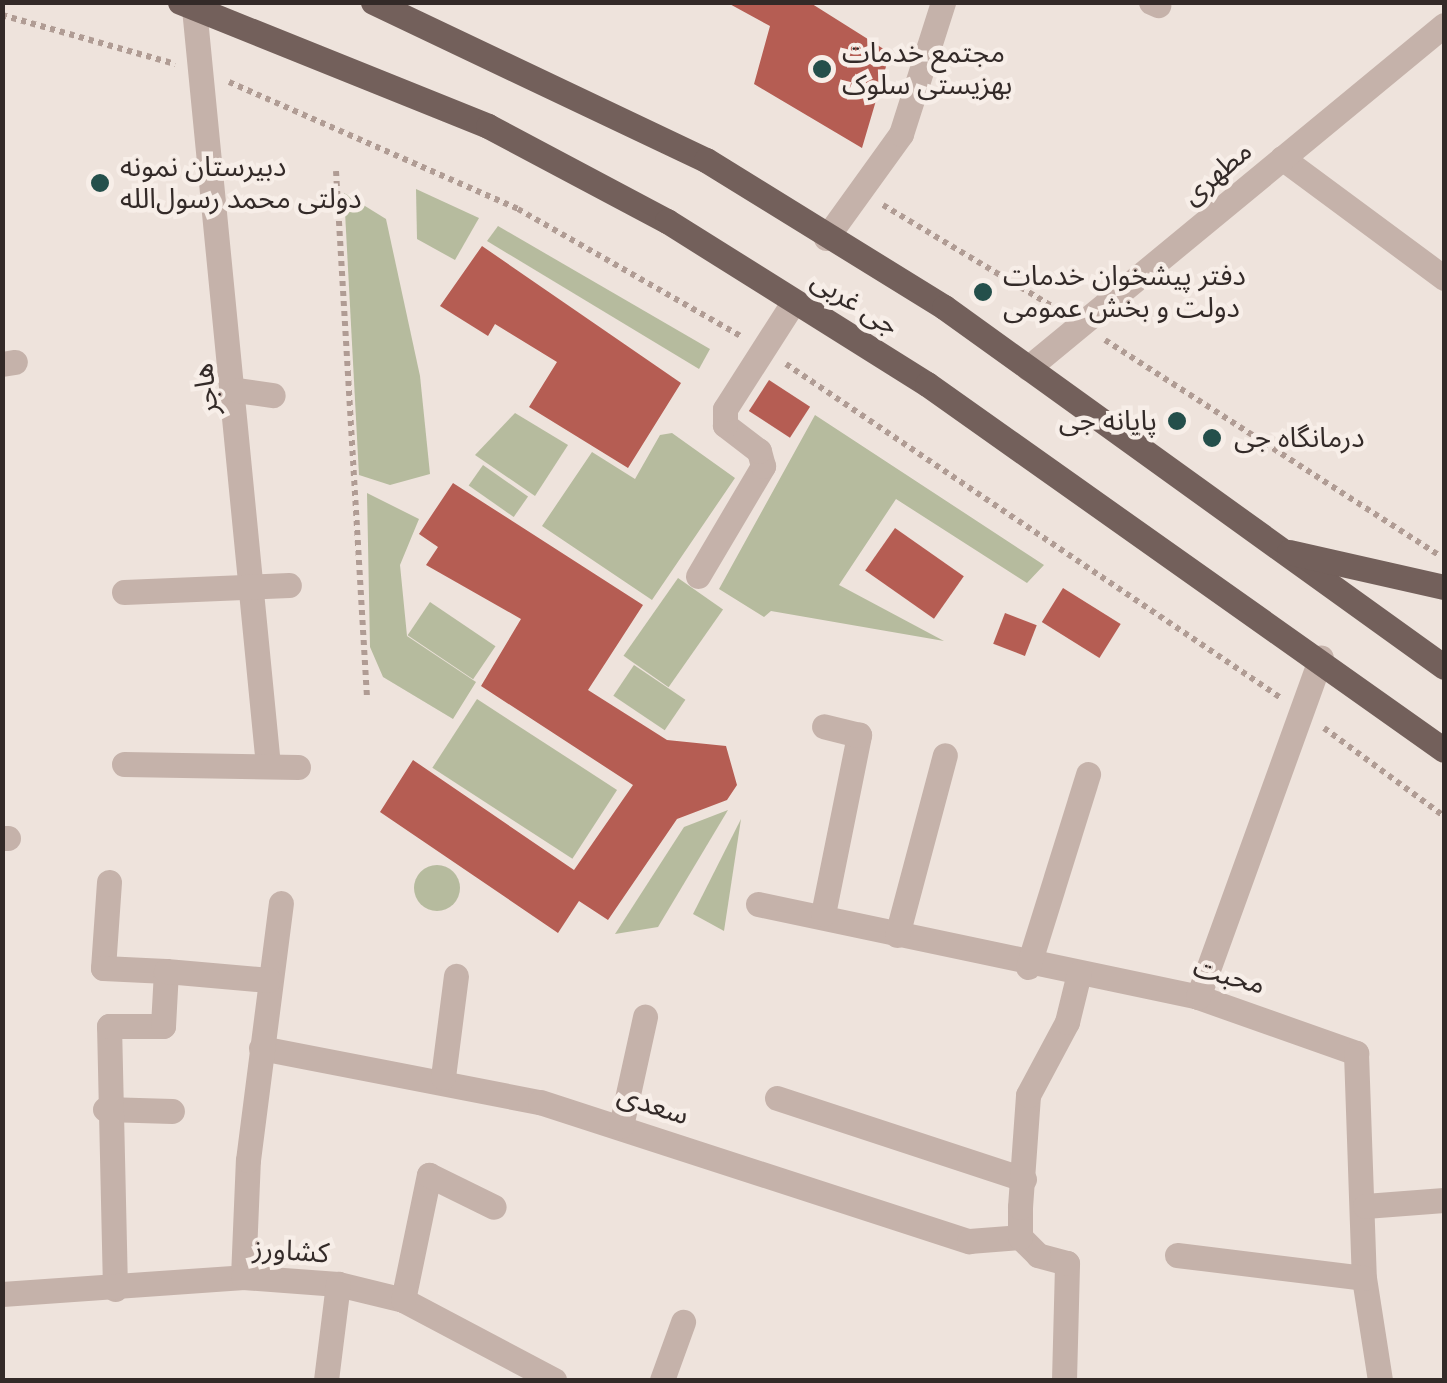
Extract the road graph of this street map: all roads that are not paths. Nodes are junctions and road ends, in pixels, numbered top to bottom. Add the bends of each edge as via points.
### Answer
1 (373, 2) edge
2 (943, 2) edge
3 (187, 5) edge
4 (1444, 25) edge
5 (1282, 158) junction
6 (827, 237) junction
7 (1444, 278) edge
8 (794, 301) junction
9 (1028, 368) junction
10 (236, 390) junction
11 (273, 395) dead end
12 (1279, 550) junction
13 (698, 576) dead end
14 (252, 586) junction
15 (289, 586) dead end
16 (1444, 588) edge
17 (124, 592) dead end
18 (1322, 658) junction
19 (1444, 666) edge
20 (824, 726) dead end
21 (1444, 750) edge
22 (945, 755) dead end
23 (124, 764) dead end
24 (268, 765) junction
25 (298, 767) dead end
26 (1088, 774) dead end
27 (109, 882) dead end
28 (281, 902) dead end
29 (758, 904) dead end
30 (824, 914) junction
31 (897, 935) junction
32 (1028, 967) junction
33 (166, 971) junction
34 (1079, 973) junction
35 (456, 976) dead end
36 (270, 980) junction
37 (1198, 996) junction
38 (645, 1016) dead end
39 (261, 1048) junction
40 (443, 1077) junction
41 (778, 1098) dead end
42 (105, 1109) junction
43 (172, 1111) dead end
44 (621, 1126) junction
45 (1024, 1179) junction
46 (1444, 1200) edge
47 (1365, 1206) junction
48 (494, 1207) dead end
49 (1020, 1237) junction
50 (1177, 1255) dead end
51 (243, 1277) junction
52 (1364, 1278) junction
53 (338, 1284) junction
54 (116, 1289) junction
55 (2, 1294) edge
56 (402, 1300) junction
57 (683, 1322) dead end
58 (326, 1380) edge
59 (554, 1380) edge
60 (662, 1380) edge
61 (1064, 1380) edge
62 (1380, 1380) edge

1 - 6 main road, جی غربی via 706,160
2 - 6 street via 901,134
3 - 8 main road, جی غربی via 488,126
3 - 10 street, هاجر
4 - 5 street, مطهری
5 - 7 street
5 - 9 street, مطهری
6 - 9 main road, جی غربی
8 - 13 street via 725,409 725,426 759,450 763,466
8 - 18 main road, جی غربی
9 - 12 main road, جی غربی
10 - 11 street
10 - 14 street, هاجر
12 - 16 main road
12 - 19 main road, جی غربی
14 - 15 street
14 - 17 street
14 - 24 street, هاجر
18 - 21 main road, جی غربی
18 - 37 street
20 - 30 street via 858,735
22 - 31 street
23 - 24 street
24 - 25 street
26 - 32 street
27 - 33 street via 103,968
28 - 36 street
29 - 30 street, محبت
30 - 31 street, محبت
31 - 32 street, محبت
32 - 34 street, محبت
33 - 36 street
33 - 42 street via 164,1026 109,1026
34 - 37 street, محبت
34 - 45 street via 1068,1022 1028,1095
35 - 40 street
36 - 39 street
37 - 47 street, محبت via 1356,1053
38 - 44 street
39 - 40 street, سعدی
39 - 51 street
40 - 44 street, سعدی
41 - 45 street
42 - 43 street
42 - 54 street
44 - 49 street, سعدی via 969,1241
45 - 49 street
46 - 47 street
47 - 52 street, محبت
48 - 56 street via 429,1176
49 - 61 street via 1068,1263
50 - 52 street
51 - 53 street, کشاورز
51 - 54 street, کشاورز
52 - 62 street, محبت
53 - 56 street, کشاورز
53 - 58 street
54 - 55 street, کشاورز
56 - 59 street, کشاورز
57 - 60 street

